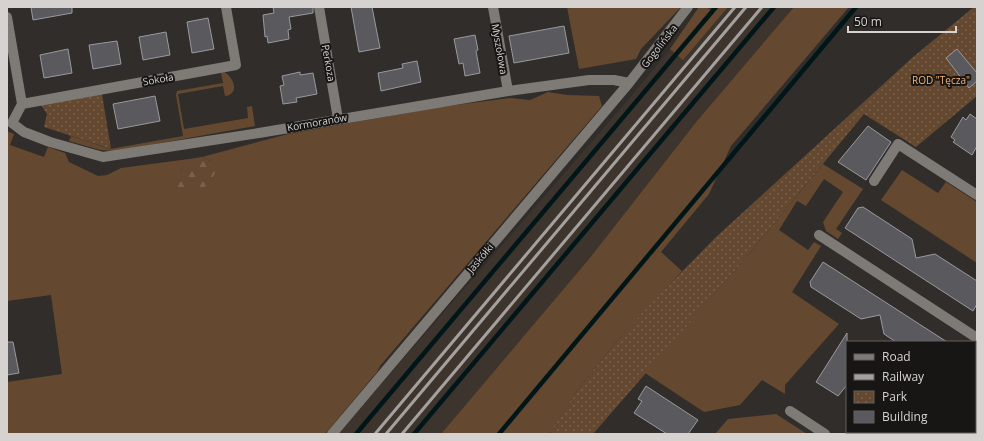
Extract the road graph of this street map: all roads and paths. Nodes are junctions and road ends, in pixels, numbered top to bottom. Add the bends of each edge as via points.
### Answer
1 (226, 7) edge
2 (319, 7) edge
3 (493, 7) edge
4 (688, 7) edge
5 (7, 17) edge
6 (629, 83) junction
7 (508, 91) junction
8 (22, 104) junction
9 (338, 119) junction
10 (9, 122) edge
11 (874, 181) dead end
12 (977, 195) edge
13 (819, 235) dead end
14 (977, 338) edge
15 (790, 411) dead end
16 (332, 434) edge
17 (825, 434) edge

1 - 8 street, Sokoła via 236,65
2 - 9 street, Perkoza
3 - 7 street, Myszołowa
4 - 6 street, Gogolińska
5 - 8 street
6 - 7 street, Kormoranów via 589,80
6 - 16 street, Jaskółki
7 - 9 street, Kormoranów
8 - 10 street
9 - 10 street, Kormoranów via 103,157 50,142 24,132
11 - 12 street via 898,144
13 - 14 street
15 - 17 street

